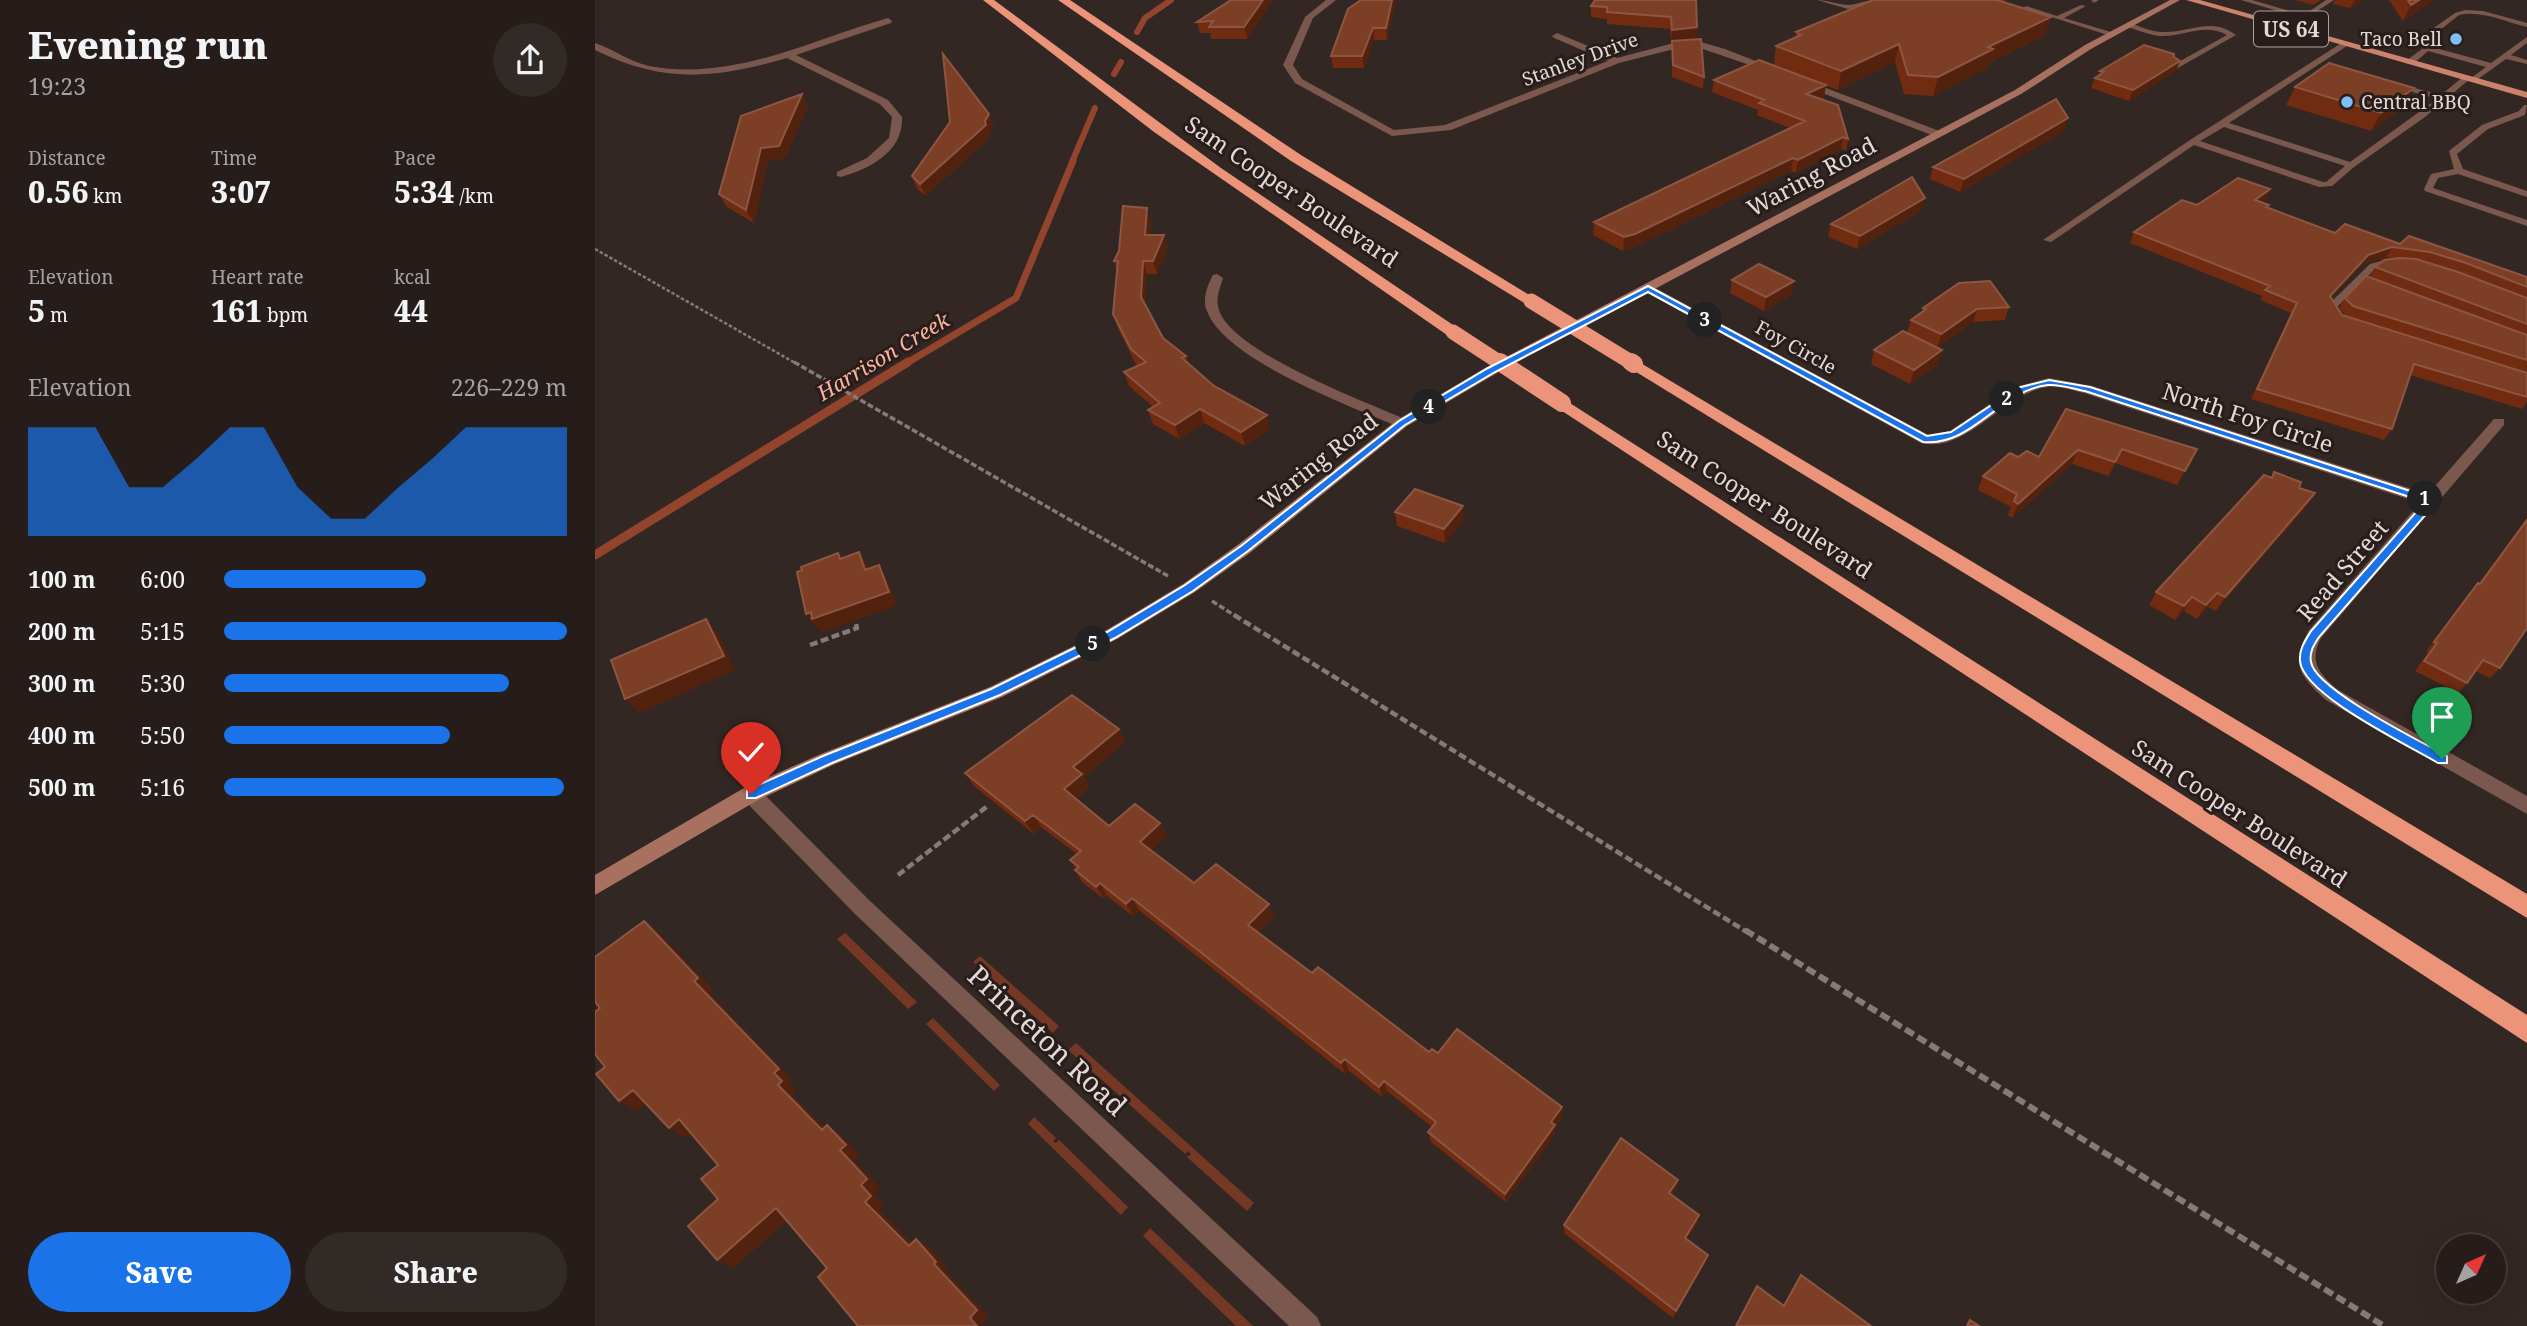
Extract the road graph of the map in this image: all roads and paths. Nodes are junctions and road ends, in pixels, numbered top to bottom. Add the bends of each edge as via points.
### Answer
1 (988, 0) edge
2 (1063, 0) edge
3 (1332, 0) edge
4 (1820, 0) edge
5 (1873, 0) edge
6 (2176, 0) edge
7 (2190, 0) edge
8 (2244, 0) edge
9 (2331, 0) edge
10 (2035, 4) dead end
11 (2083, 6) dead end
12 (2264, 6) junction
13 (2246, 16) junction
14 (2058, 18) junction
15 (888, 21) dead end
16 (2130, 25) junction
17 (2527, 25) edge
18 (2111, 35) junction
19 (1557, 36) dead end
20 (2527, 39) edge
21 (2346, 44) junction
22 (599, 48) edge
23 (2426, 48) junction
24 (787, 54) junction
25 (2505, 56) junction
26 (1616, 61) junction
27 (2319, 62) junction
28 (2410, 62) junction
29 (2527, 62) edge
30 (2332, 65) edge
31 (2492, 66) junction
32 (2176, 67) edge
33 (2470, 79) junction
34 (2381, 80) edge
35 (2527, 96) edge
36 (2443, 98) junction
37 (2527, 107) edge
38 (2223, 124) junction
39 (1938, 134) junction
40 (2193, 142) junction
41 (2351, 165) junction
42 (2459, 171) junction
43 (841, 174) dead end
44 (2527, 194) edge
45 (2527, 223) edge
46 (2048, 240) dead end
47 (595, 249) edge
48 (2405, 264) edge
49 (1217, 278) dead end
50 (2359, 279) junction
51 (2372, 284) edge
52 (1648, 288) junction
53 (2354, 325) edge
54 (2049, 382) joint
55 (2499, 422) dead end
56 (1402, 423) junction
57 (2432, 501) junction
58 (1189, 588) junction
59 (856, 624) dead end
60 (810, 645) dead end
61 (751, 794) junction
62 (989, 805) edge
63 (2527, 806) edge
64 (898, 875) dead end
65 (595, 886) edge
66 (2527, 907) edge
67 (2527, 1030) edge
68 (1308, 1326) edge
69 (2383, 1326) edge

1 - 67 highway, Sam Cooper Boulevard, bridge via 1168,138 1312,238
2 - 66 highway, Sam Cooper Boulevard, bridge via 1296,158
3 - 26 street, Stanley Drive via 1308,17 1288,65 1298,81 1392,133 1447,128
4 - 5 lane via 1847,7
6 - 16 main road, Waring Road
7 - 13 main road, US 64
8 - 12 lane
9 - 12 lane via 2305,17
10 - 14 lane via 2026,8
11 - 14 lane
12 - 13 lane
13 - 21 main road, US 64
14 - 18 lane
15 - 24 street
16 - 18 main road, Waring Road
16 - 32 lane via 2163,34 2202,26 2232,35
17 - 23 lane via 2483,13 2461,13 2421,41
18 - 39 main road, Waring Road
19 - 26 street
20 - 25 lane
21 - 27 lane
21 - 28 main road, US 64
22 - 24 street via 638,66 677,71 734,66
23 - 28 lane
23 - 31 lane
24 - 43 street via 884,102 897,117 898,135 885,150
25 - 29 lane
25 - 31 lane
26 - 39 street, Stanley Drive via 1697,44
27 - 30 lane
27 - 38 lane
28 - 33 main road, US 64
31 - 33 lane
33 - 35 main road, US 64
33 - 36 lane
34 - 36 lane
36 - 41 lane
37 - 42 lane via 2485,127 2452,153
38 - 40 lane
38 - 41 lane
39 - 52 main road, Waring Road
40 - 41 lane via 2322,185
40 - 46 lane
42 - 44 lane
42 - 45 lane via 2434,176 2428,189
47 - 58 path
48 - 50 lane via 2394,261 2373,266
49 - 56 street via 1210,302 1213,313 1240,341 1301,377
50 - 51 lane
50 - 53 lane via 2331,308 2341,321
52 - 54 street, Foy Circle via 1926,440 1954,435 2020,390
52 - 56 main road, Waring Road
54 - 57 street, North Foy Circle via 2087,388
55 - 57 street, Read Street
56 - 58 main road, Waring Road
57 - 63 street, Read Street via 2315,634 2305,664 2313,678 2358,712
58 - 61 main road, Waring Road via 1043,670
58 - 69 path
59 - 60 path via 857,628
61 - 65 main road, Waring Road
61 - 68 street, Princeton Road via 812,859
62 - 64 path

